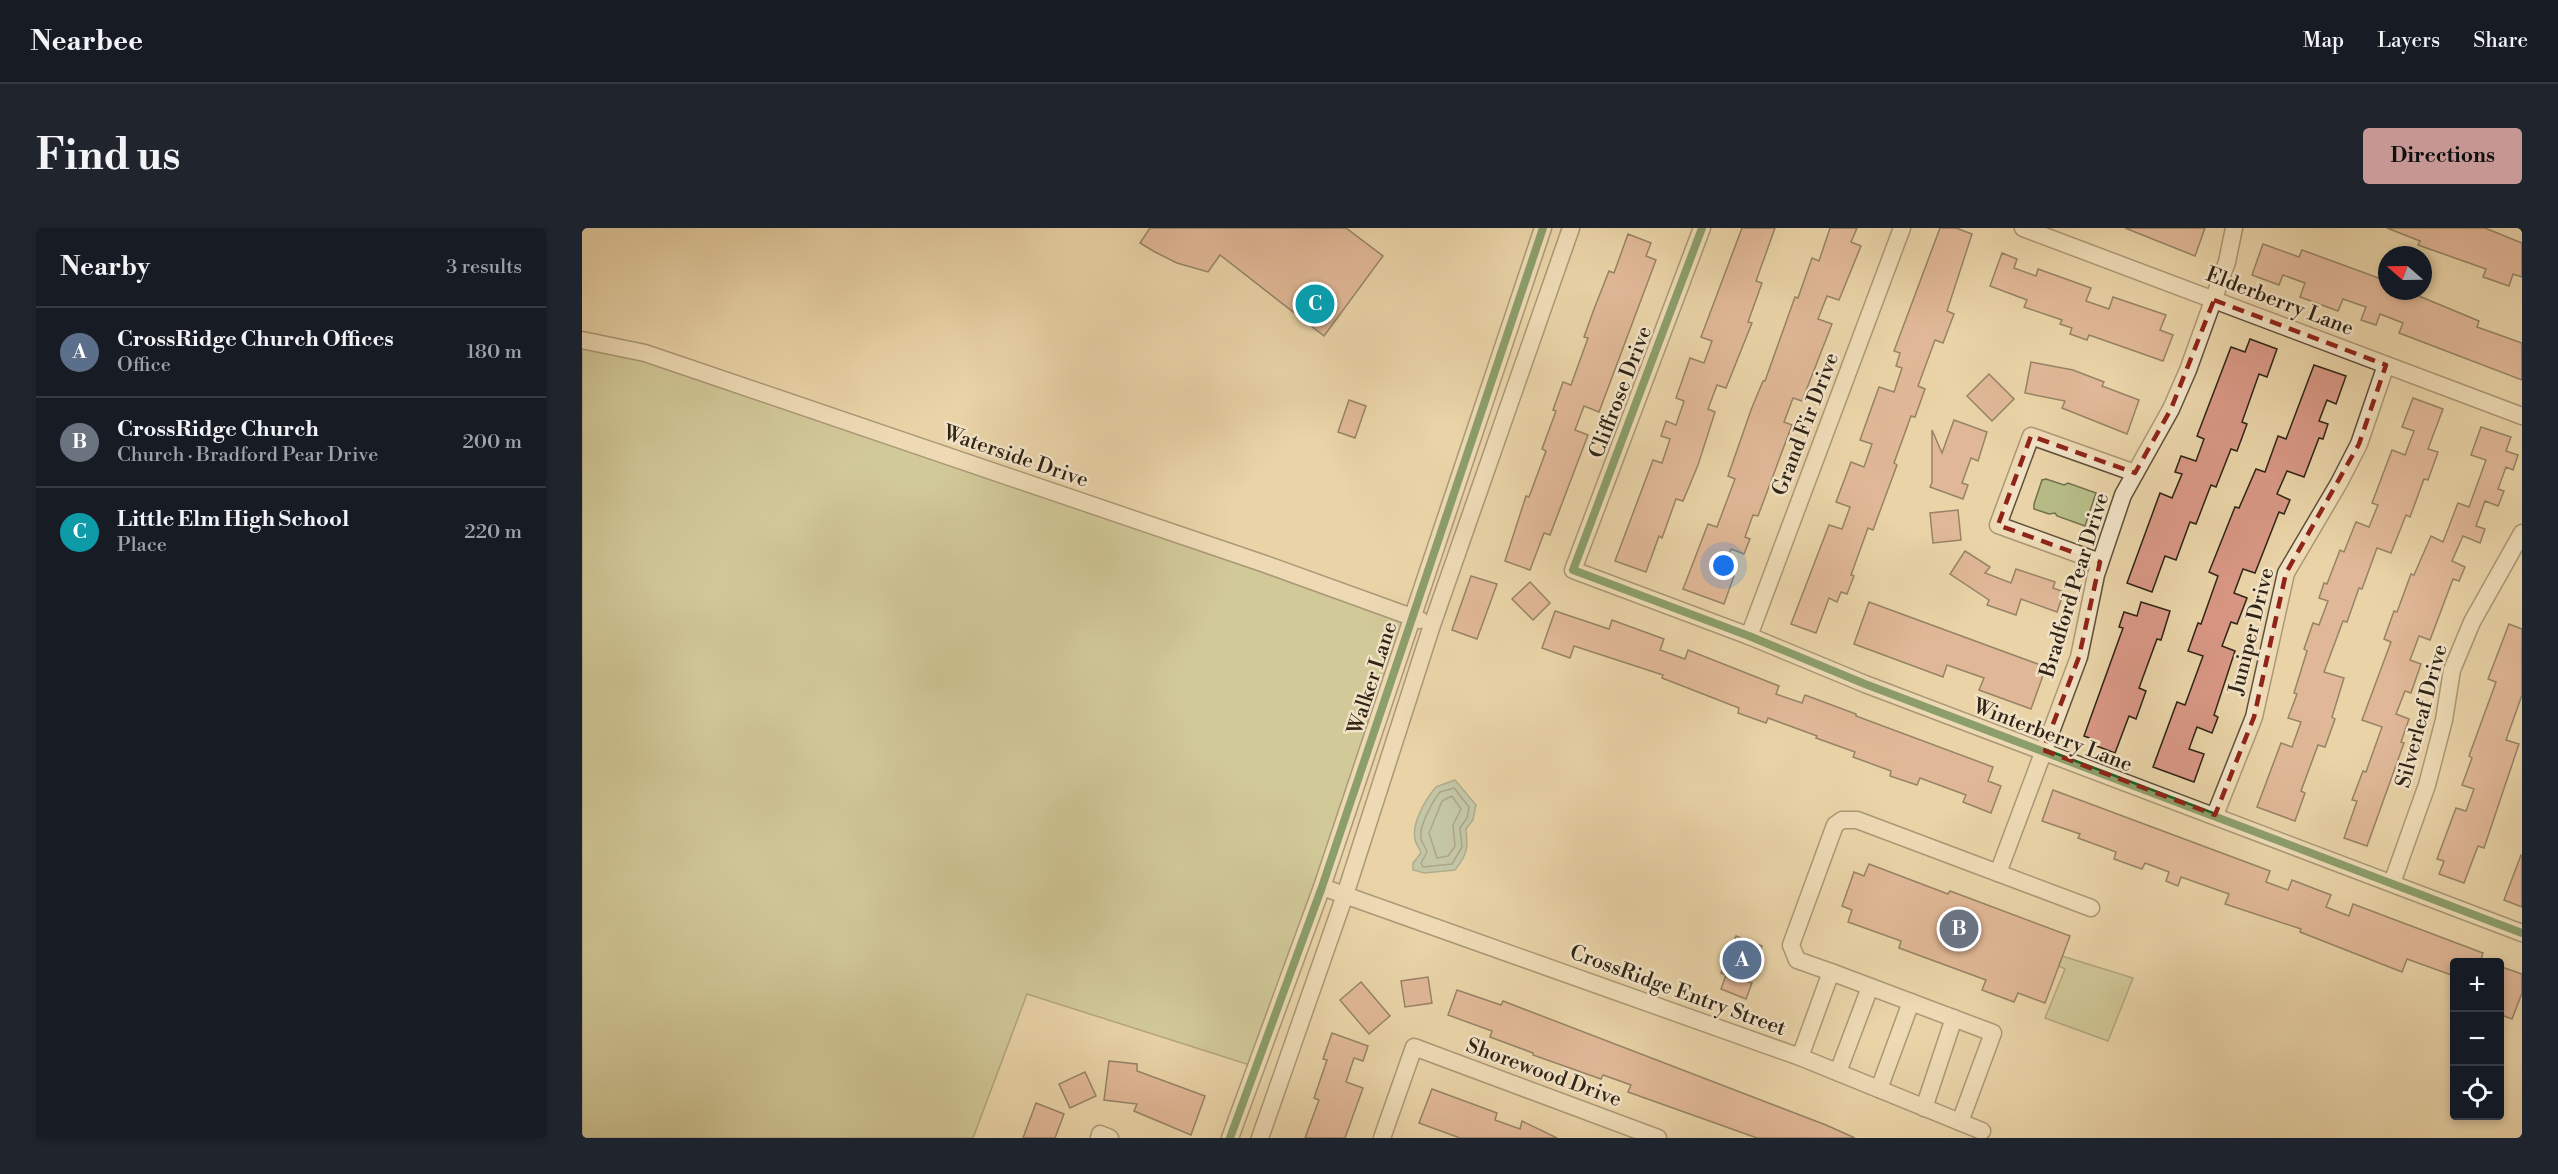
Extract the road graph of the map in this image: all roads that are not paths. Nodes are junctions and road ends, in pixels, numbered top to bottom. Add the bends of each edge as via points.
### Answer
1 (1543, 228) edge
2 (1571, 228) edge
3 (1902, 228) edge
4 (2022, 228) edge
5 (2235, 228) edge
6 (1697, 229) edge
7 (2214, 300) junction
8 (582, 340) edge
9 (2386, 364) junction
10 (2522, 416) edge
11 (2135, 473) junction
12 (2522, 533) edge
13 (2100, 562) junction
14 (1573, 570) joint
15 (1411, 616) junction
16 (1432, 625) junction
17 (1749, 636) junction
18 (2043, 750) junction
19 (2215, 816) junction
20 (2000, 866) junction
21 (2392, 883) junction
22 (1322, 886) junction
23 (1345, 895) junction
24 (2091, 908) dead end
25 (2522, 933) edge
26 (1831, 972) junction
27 (1870, 987) junction
28 (1911, 1002) junction
29 (1954, 1018) junction
30 (1800, 1057) junction
31 (1256, 1067) junction
32 (1838, 1072) junction
33 (1879, 1089) junction
34 (1924, 1107) junction
35 (1960, 1122) junction
36 (1982, 1131) dead end
37 (1230, 1138) edge
38 (1238, 1138) edge
39 (1260, 1138) edge
40 (1382, 1138) edge
41 (1657, 1138) edge

1 - 15 street, Walker Lane
2 - 16 street, Walker Lane
3 - 17 street, Grand Fir Drive
4 - 7 street, Elderberry Lane
5 - 7 street, Bradford Pear Drive
6 - 14 street, Cliffrose Drive
7 - 9 street, Elderberry Lane
7 - 11 street, Bradford Pear Drive via 2171,409
8 - 15 street, Waterside Drive via 656,357
9 - 10 street, Elderberry Lane
9 - 19 street, Juniper Drive via 2359,444 2286,573 2254,717
11 - 13 street, Bradford Pear Drive via 2123,495
11 - 13 street via 2031,436 1998,525
12 - 21 street, Silverleaf Drive via 2472,622 2452,670 2427,785
13 - 18 street, Bradford Pear Drive via 2079,657
14 - 17 street, Winterberry Lane
15 - 16 street, Waterside Drive
15 - 22 street, Walker Lane
16 - 23 street, Walker Lane
17 - 18 street, Winterberry Lane
18 - 19 street, Winterberry Lane
18 - 20 street, Bradford Pear Drive
19 - 21 street, Winterberry Lane
20 - 24 street
20 - 26 street via 1857,820 1842,820 1835,825 1791,945 1797,960
21 - 25 street, Winterberry Lane
22 - 23 street, CrossRidge Entry Street
22 - 31 street, Walker Lane
23 - 30 street, CrossRidge Entry Street
23 - 39 street, Walker Lane
26 - 27 street
26 - 30 street, CrossRidge Entry Street
27 - 28 street
27 - 32 street
28 - 29 street
28 - 33 street
29 - 34 street
29 - 35 street via 1993,1033
30 - 32 street
31 - 37 street, Walker Lane
31 - 38 street via 1252,1097
32 - 33 street
33 - 34 street
34 - 35 street
35 - 36 street
40 - 41 street, Shorewood Drive via 1414,1047

